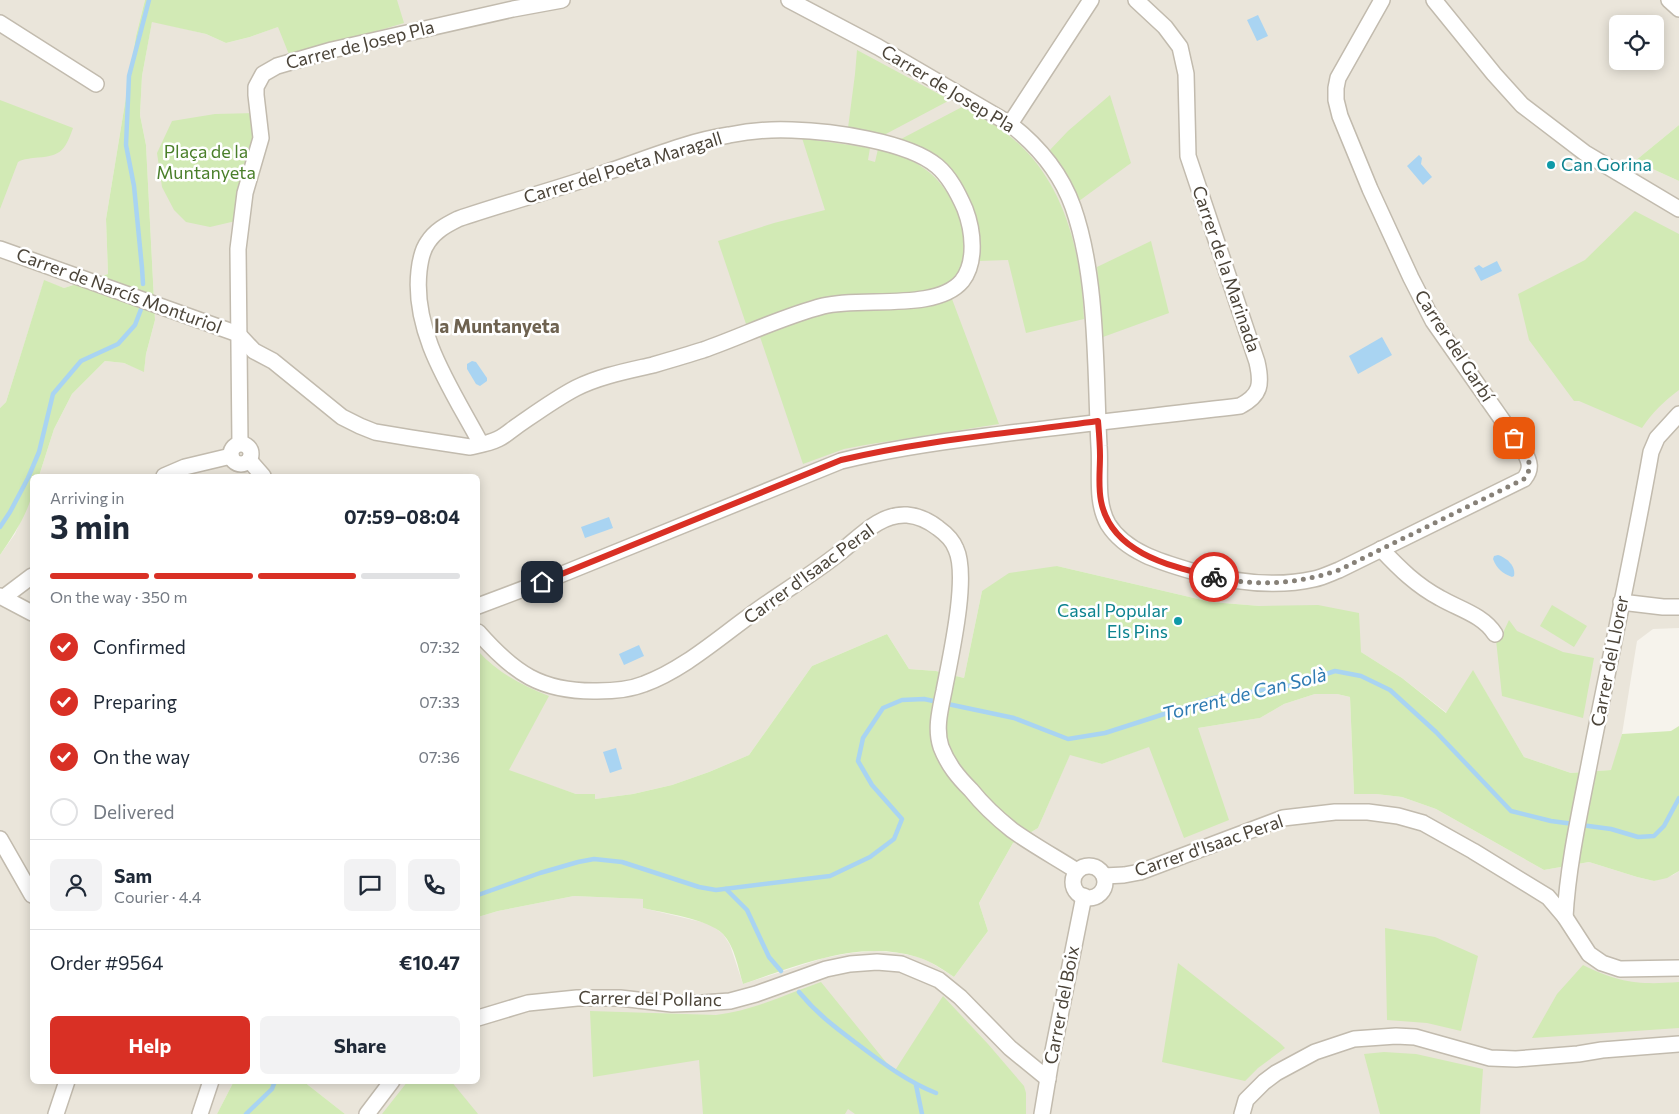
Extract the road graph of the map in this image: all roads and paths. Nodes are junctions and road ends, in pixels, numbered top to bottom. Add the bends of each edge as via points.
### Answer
1 (562, 0) edge
2 (789, 0) edge
3 (1091, 0) edge
4 (1136, 0) edge
5 (1382, 0) edge
6 (1434, 0) edge
7 (1669, 0) edge
8 (1679, 10) edge
9 (0, 23) edge
10 (96, 84) dead end
11 (1010, 124) junction
12 (1679, 208) edge
13 (0, 249) edge
14 (238, 334) junction
15 (1679, 414) edge
16 (1098, 421) junction
17 (481, 444) junction
18 (235, 450) junction
19 (169, 474) edge
20 (261, 474) edge
21 (1381, 549) junction
22 (30, 577) edge
23 (2, 597) edge
24 (1621, 602) junction
25 (480, 605) edge
26 (1679, 607) edge
27 (30, 612) edge
28 (480, 634) edge
29 (1495, 634) dead end
30 (0, 839) edge
31 (1077, 871) junction
32 (1104, 876) junction
33 (30, 892) edge
34 (1084, 896) junction
35 (1565, 917) junction
36 (1679, 968) edge
37 (480, 1017) edge
38 (1679, 1044) edge
39 (1048, 1079) junction
40 (66, 1084) edge
41 (210, 1084) edge
42 (390, 1084) edge
43 (56, 1114) edge
44 (200, 1114) edge
45 (367, 1114) edge
46 (1042, 1114) edge
47 (1242, 1114) edge

1 - 14 street, Carrer de Josep Pla via 332,50 277,66 263,74 256,86 261,138 240,220
2 - 11 street, Carrer de Josep Pla via 878,47
3 - 11 street
4 - 16 street, Carrer de la Marinada via 1165,27 1180,47 1186,74 1188,156 1257,362 1260,385 1251,400 1240,406
5 - 21 street, Carrer del Garbí via 1338,78 1336,100 1340,116 1370,189 1433,321 1524,452 1530,466 1524,479
6 - 12 street via 1522,105 1585,153
7 - 8 street
9 - 10 street
11 - 16 street, Carrer de Josep Pla via 1050,163 1073,206 1090,283
13 - 14 street, Carrer de Narcís Monturiol
14 - 17 street, Carrer del Poeta Maragall via 254,352 273,361 342,417 360,426 375,432 452,445 470,447
14 - 18 street, Carrer de Josep Pla
15 - 24 street, Carrer del Llorer via 1657,438 1651,452
16 - 21 street, Carrer del Garbí via 1101,501 1107,522 1116,535 1132,547 1165,564 1232,581 1269,583 1314,578 1339,570
16 - 25 street, Carrer de la Marinada via 942,442 841,460
17 - 17 street, Carrer del Poeta Maragall via 426,334 419,294 420,262 427,243 437,231 458,219 606,173 649,156 693,143 755,131 810,131 887,144 915,153 935,164 948,177 960,199 972,239 971,261 963,279 948,293 922,299 850,302 804,311 706,349 578,387 499,439
18 - 19 street
18 - 20 street via 249,448 249,460
21 - 29 street via 1403,573 1439,598 1484,622
22 - 23 street
23 - 27 street
24 - 26 street
24 - 35 street, Carrer del Llorer via 1571,865
28 - 31 street, Carrer d'Isaac Peral via 510,665 561,690 610,691 642,685 692,658 872,527 891,518 908,515 930,522 956,550 961,575 937,733 946,761 987,808 1012,830
30 - 33 street
31 - 32 street via 1094,867
31 - 34 street via 1075,888
32 - 34 street via 1104,889 1098,895
32 - 35 street, Carrer d'Isaac Peral via 1140,872 1283,818 1368,812 1423,823 1548,897
34 - 39 street, Carrer del Boix
35 - 36 street, Carrer d'Isaac Peral via 1589,954 1602,963 1620,969
37 - 39 street, Carrer del Pollanc via 528,1003 577,998 620,998 672,1004 730,1001 826,969 877,962 901,964 939,980 960,996 1010,1048
38 - 47 street via 1516,1059 1490,1058 1415,1037 1354,1039 1315,1052 1276,1073 1246,1100
39 - 46 street, Carrer del Boix
40 - 43 street
41 - 44 street
42 - 45 street

